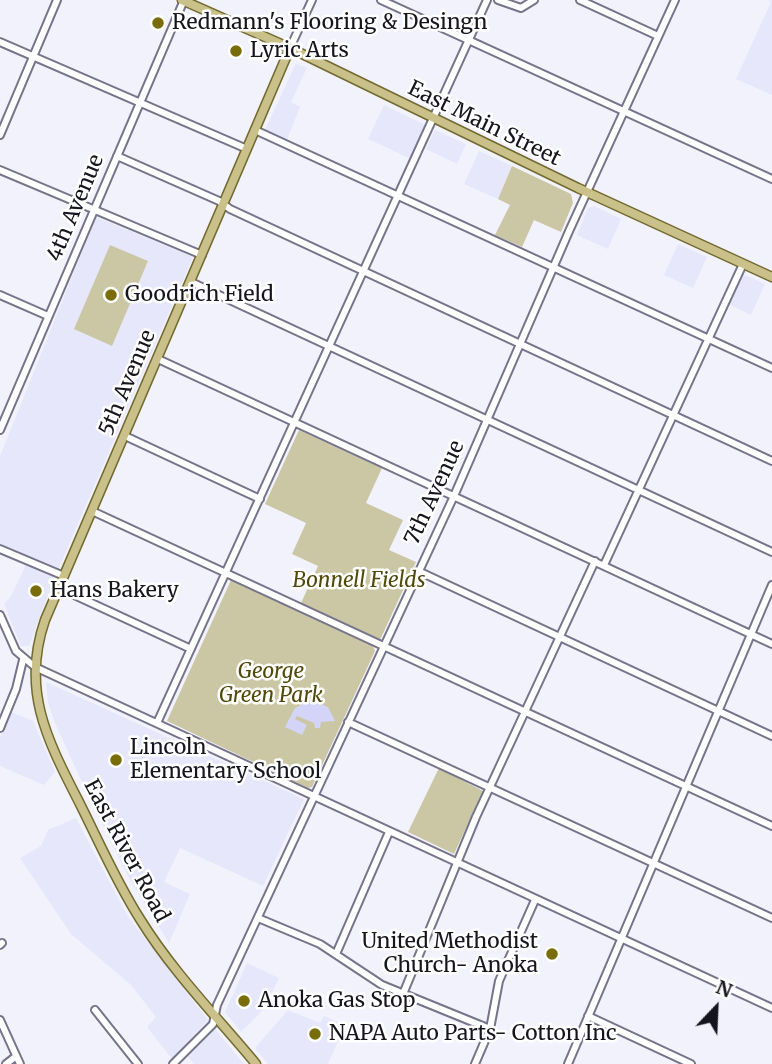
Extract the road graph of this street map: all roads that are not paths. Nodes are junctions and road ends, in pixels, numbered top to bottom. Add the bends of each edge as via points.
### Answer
1 (57, 0) edge
2 (183, 0) edge
3 (312, 0) edge
4 (381, 0) edge
5 (488, 0) edge
6 (498, 0) edge
7 (534, 0) edge
8 (580, 0) edge
9 (675, 0) edge
10 (658, 36) junction
11 (471, 41) junction
12 (0, 42) edge
13 (290, 48) junction
14 (33, 57) junction
15 (139, 103) junction
16 (623, 112) junction
17 (435, 120) junction
18 (255, 130) junction
19 (0, 135) edge
20 (247, 149) junction
21 (117, 156) junction
22 (0, 170) edge
23 (772, 179) edge
24 (586, 192) junction
25 (399, 196) junction
26 (224, 204) junction
27 (94, 209) junction
28 (202, 255) junction
29 (743, 264) junction
30 (553, 267) junction
31 (365, 272) junction
32 (772, 277) edge
33 (191, 282) junction
34 (0, 295) edge
35 (48, 316) junction
36 (708, 338) junction
37 (520, 344) junction
38 (330, 347) junction
39 (158, 359) junction
40 (772, 368) edge
41 (673, 414) junction
42 (488, 421) junction
43 (295, 422) junction
44 (1, 425) edge
45 (125, 436) junction
46 (772, 461) edge
47 (638, 489) junction
48 (454, 496) junction
49 (260, 499) junction
50 (92, 511) junction
51 (0, 549) edge
52 (772, 552) edge
53 (595, 561) junction
54 (604, 565) junction
55 (418, 571) junction
56 (226, 574) junction
57 (64, 576) junction
58 (772, 585) edge
59 (60, 588) junction
60 (0, 615) edge
61 (751, 634) junction
62 (561, 637) junction
63 (772, 644) edge
64 (383, 646) junction
65 (191, 649) junction
66 (23, 660) junction
67 (35, 667) junction
68 (718, 711) junction
69 (525, 712) junction
70 (2, 716) edge
71 (348, 722) junction
72 (157, 723) junction
73 (0, 728) edge
74 (772, 736) edge
75 (686, 786) junction
76 (490, 788) junction
77 (314, 797) junction
78 (772, 825) edge
79 (389, 832) junction
80 (456, 863) junction
81 (654, 863) junction
82 (535, 900) junction
83 (258, 918) junction
84 (772, 918) edge
85 (621, 939) junction
86 (336, 954) junction
87 (403, 994) junction
88 (772, 1008) edge
89 (95, 1010) dead end
90 (215, 1015) junction
91 (588, 1016) junction
92 (0, 1020) edge
93 (490, 1029) junction
94 (15, 1057) junction
95 (5, 1064) edge
96 (20, 1064) edge
97 (138, 1064) edge
98 (173, 1064) edge
99 (256, 1064) edge
100 (475, 1064) edge
101 (568, 1064) edge
102 (691, 1064) edge

1 - 14 street
2 - 13 main road, East Main Street
2 - 15 street, 4th Avenue
3 - 13 street, 5th Avenue
4 - 11 street
5 - 11 street
6 - 7 street via 521,8
8 - 10 street
9 - 10 street, 7th Avenue
10 - 16 street, 7th Avenue
11 - 16 street
11 - 17 street
12 - 14 street
13 - 17 main road, East Main Street
13 - 18 main road, 5th Avenue
14 - 15 street
14 - 19 street
15 - 20 street
15 - 21 street, 4th Avenue
16 - 23 street
16 - 24 street, 7th Avenue
17 - 24 main road, East Main Street
17 - 25 street
18 - 20 main road, 5th Avenue
18 - 25 street
20 - 26 main road, 5th Avenue
21 - 26 street
21 - 27 street, 4th Avenue
22 - 27 street
24 - 29 main road, East Main Street
24 - 30 street, 7th Avenue
25 - 30 street
25 - 31 street
26 - 28 main road, 5th Avenue
26 - 31 street
27 - 28 street
27 - 35 street, 4th Avenue
28 - 33 main road, 5th Avenue
29 - 32 main road, East Main Street
29 - 36 street
30 - 36 street
30 - 37 street, 7th Avenue
31 - 37 street
31 - 38 street
33 - 38 street
33 - 39 main road, 5th Avenue
34 - 35 street
35 - 44 street, 4th Avenue
36 - 40 street
36 - 41 street
37 - 41 street
37 - 42 street, 7th Avenue
38 - 42 street
38 - 43 street
39 - 43 street
39 - 45 main road, 5th Avenue
41 - 46 street
41 - 47 street
42 - 47 street
42 - 48 street, 7th Avenue
43 - 48 street
43 - 49 street
45 - 49 street
45 - 50 main road, 5th Avenue
47 - 52 street
47 - 54 street
48 - 53 street
48 - 55 street, 7th Avenue
49 - 56 street
50 - 56 street
50 - 57 main road, 5th Avenue
51 - 57 street
53 - 54 street
53 - 62 street
54 - 61 street
55 - 62 street
55 - 64 street, 7th Avenue
56 - 64 street
56 - 65 street
57 - 59 main road, 5th Avenue
58 - 61 street
59 - 65 street
59 - 67 main road, 5th Avenue via 41,634
60 - 66 street
61 - 63 street
61 - 68 street
62 - 68 street
62 - 69 street
64 - 69 street
64 - 71 street, 7th Avenue
65 - 72 street
66 - 67 street
66 - 70 street
67 - 72 street
67 - 90 main road, East River Road via 36,699 52,748 123,892 141,922
68 - 74 street
68 - 75 street
69 - 75 street
69 - 76 street
70 - 73 street
71 - 76 street
71 - 77 street, 7th Avenue
72 - 77 street
75 - 78 street
75 - 81 street
76 - 80 street
76 - 81 street
77 - 79 street
77 - 83 street, 7th Avenue
79 - 80 street
79 - 86 street
80 - 82 street
80 - 87 street
81 - 84 street
81 - 85 street
82 - 85 street
82 - 93 street via 499,981
83 - 86 street
83 - 90 street, 7th Avenue
85 - 88 street
85 - 91 street
86 - 87 street via 360,973
87 - 93 street
89 - 97 street
90 - 98 street, 7th Avenue via 210,1027
90 - 99 main road, East River Road
91 - 101 street
91 - 102 street
92 - 94 street
93 - 100 street
94 - 95 street
94 - 96 street

